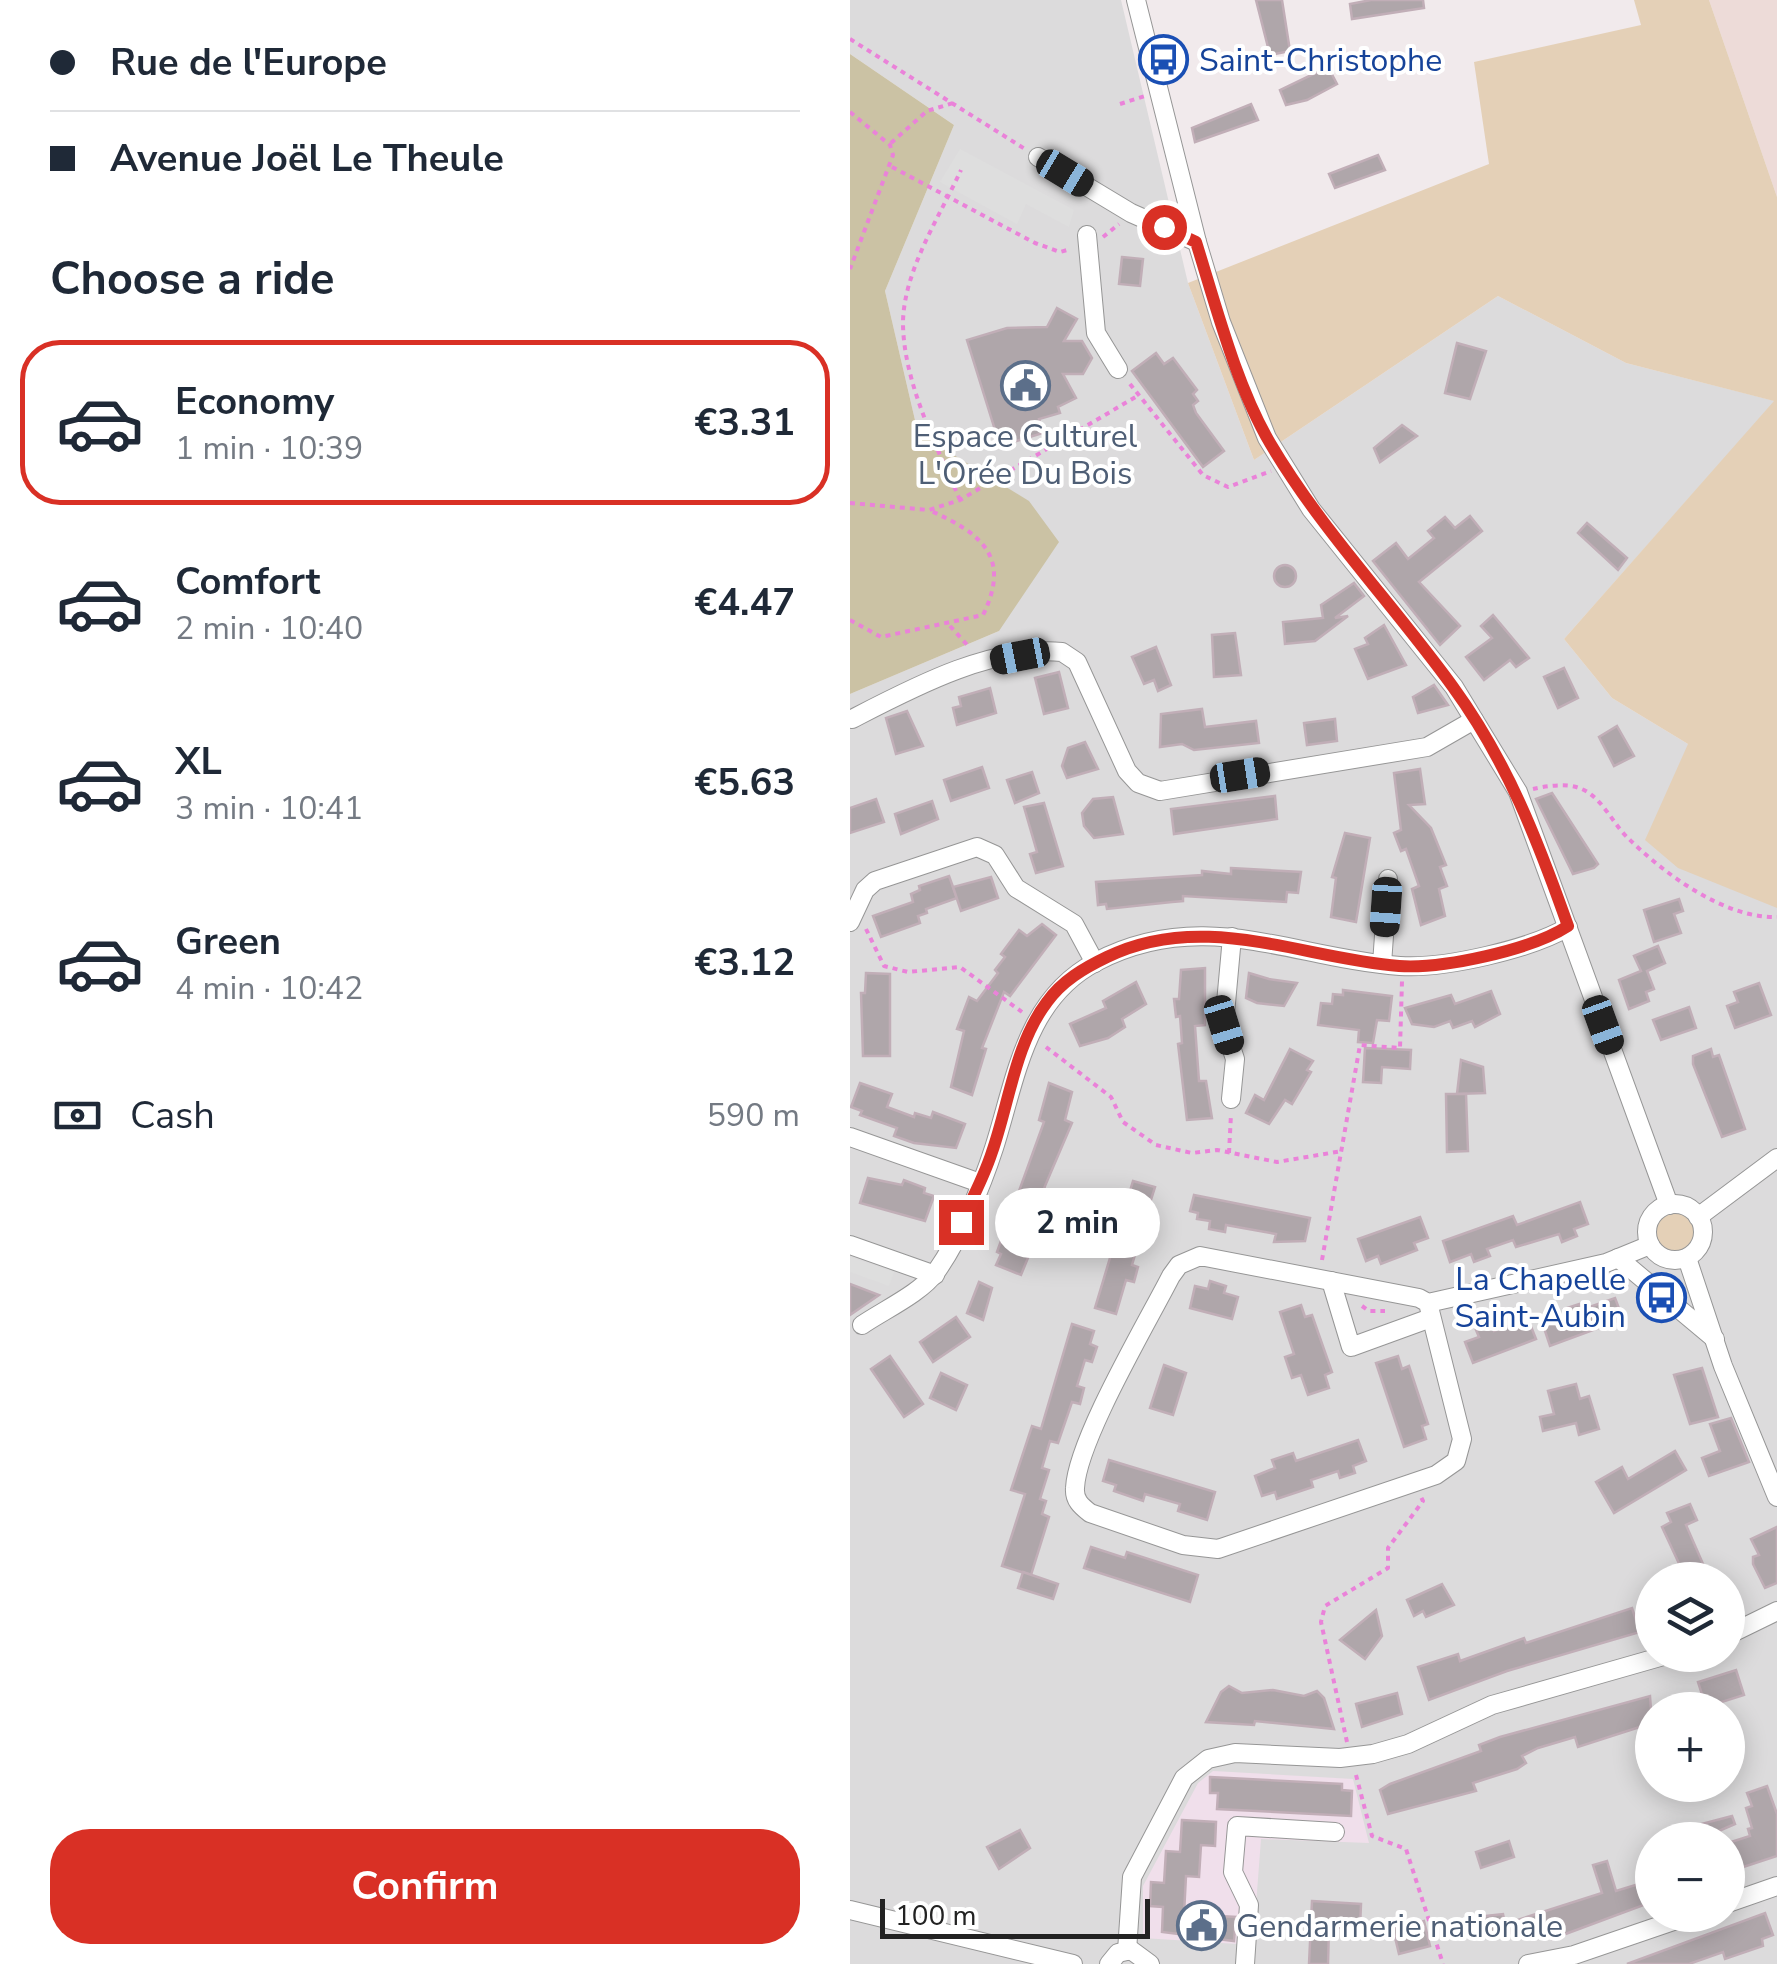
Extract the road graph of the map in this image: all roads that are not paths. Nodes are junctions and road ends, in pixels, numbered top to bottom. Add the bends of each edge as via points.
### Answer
1 (1136, 0) edge
2 (1038, 157) road end
3 (1088, 240) road end
4 (1196, 242) junction
5 (1118, 369) road end
6 (852, 719) edge
7 (1474, 720) junction
8 (1388, 879) dead end
9 (850, 922) edge
10 (1568, 926) junction
11 (1232, 937) junction
12 (1094, 963) junction
13 (1382, 964) junction
14 (1232, 1099) road end
15 (850, 1137) edge
16 (1777, 1158) edge
17 (980, 1183) junction
18 (1668, 1205) junction
19 (1698, 1217) junction
20 (1650, 1244) junction
21 (850, 1246) edge
22 (1618, 1258) junction
23 (1687, 1258) junction
24 (934, 1275) junction
25 (1324, 1280) junction
26 (1428, 1311) junction
27 (862, 1325) dead end
28 (1714, 1339) junction
29 (1777, 1497) edge
30 (1777, 1611) edge
31 (1745, 1627) edge
32 (1635, 1664) edge
33 (1335, 1832) dead end
34 (1777, 1886) edge
35 (1745, 1896) edge
36 (850, 1910) edge
37 (1641, 1932) edge
38 (1128, 1951) junction
39 (1073, 1964) edge
40 (1108, 1964) edge
41 (1150, 1964) edge
42 (1245, 1964) edge
43 (1528, 1964) edge

1 - 4 street
2 - 4 street via 1131,213
3 - 5 street via 1096,333
4 - 7 street via 1267,438 1311,509
6 - 7 street via 924,682 984,663 1049,650 1071,655 1127,771 1160,791 1427,747
7 - 10 street via 1518,792
8 - 13 street
9 - 12 street via 876,881 977,846 995,854 1016,888 1074,924
10 - 13 street via 1504,950
10 - 18 street
11 - 12 street via 1141,942
11 - 13 street
11 - 14 street via 1224,1025 1235,1059
12 - 17 street via 1061,986 1035,1020
15 - 17 street
16 - 19 street
17 - 24 street
18 - 19 street via 1686,1206
18 - 20 street via 1649,1222
19 - 23 street via 1702,1240
20 - 22 street
20 - 23 street via 1663,1258
21 - 24 street
22 - 26 street
22 - 28 street
23 - 28 street
24 - 27 street
25 - 26 street via 1418,1298
25 - 26 street via 1351,1346
25 - 26 street via 1200,1256 1179,1265 1088,1442 1075,1487 1080,1506 1183,1545 1218,1550 1414,1484 1456,1461 1462,1439
28 - 29 street
30 - 31 street
32 - 38 street via 1492,1706 1408,1744 1351,1757 1226,1753 1190,1771 1132,1877
33 - 42 street via 1237,1826 1233,1872 1249,1905
34 - 35 street
36 - 39 street
37 - 43 street
38 - 40 street
38 - 41 street

